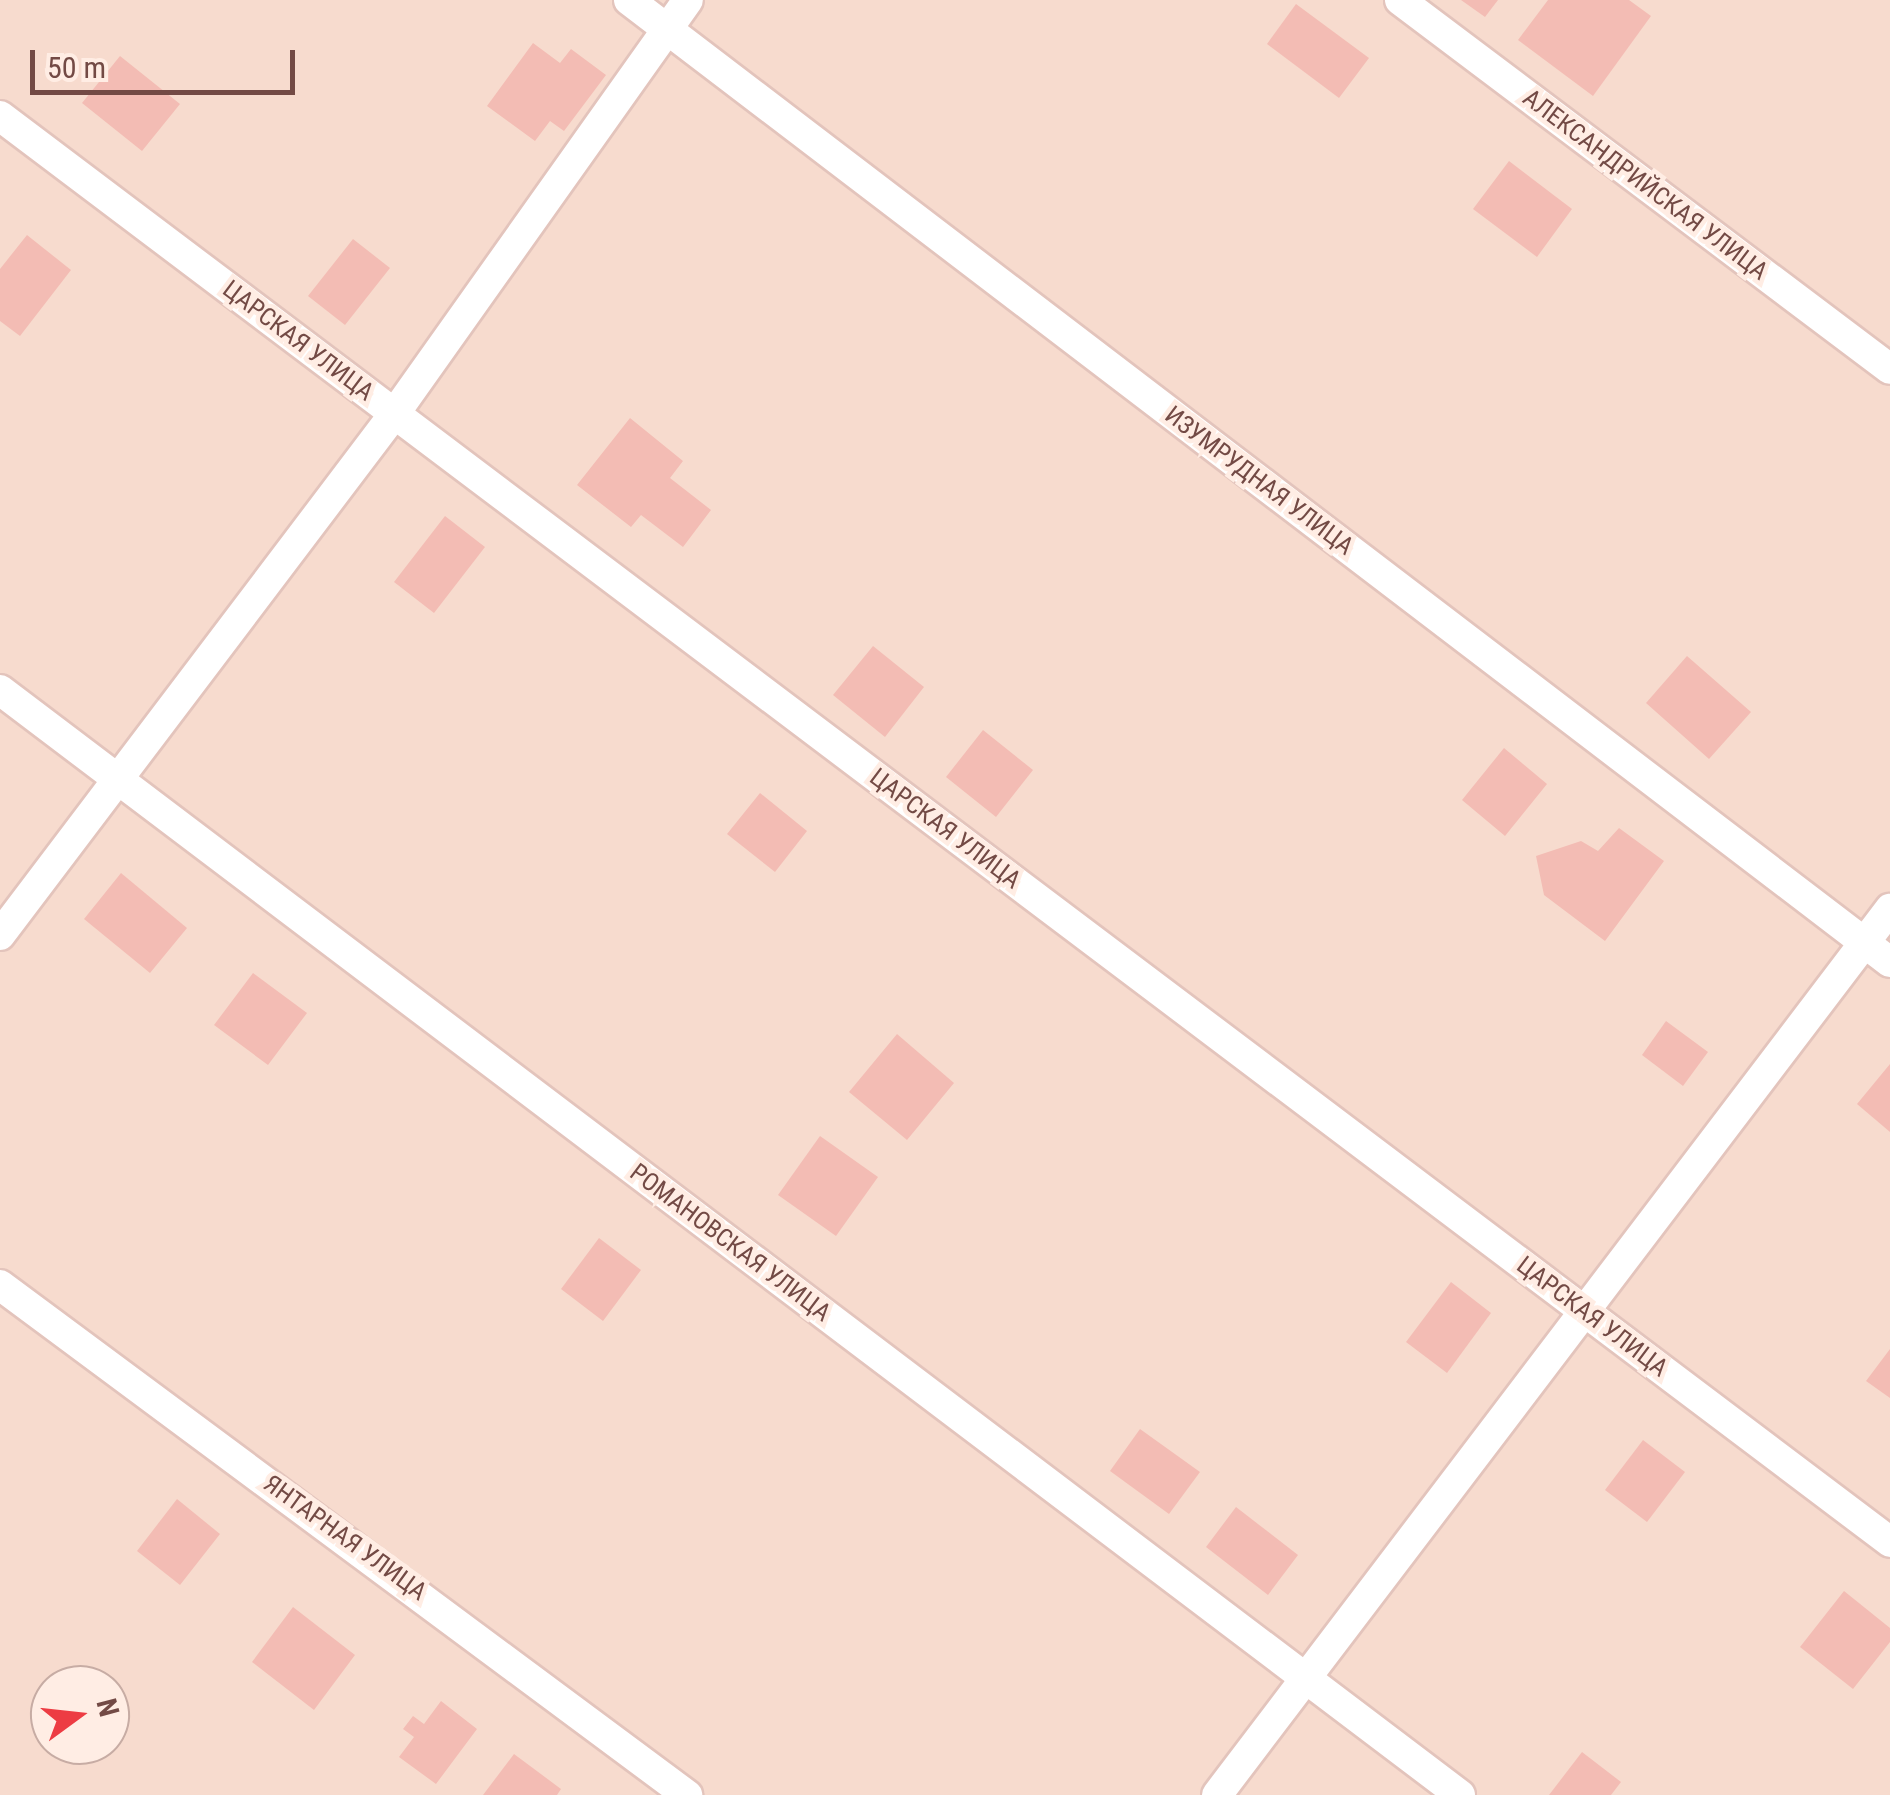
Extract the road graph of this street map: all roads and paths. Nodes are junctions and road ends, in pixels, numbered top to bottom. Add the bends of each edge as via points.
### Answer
1 (629, 0) edge
2 (688, 0) edge
3 (1400, 0) edge
4 (666, 28) junction
5 (0, 116) edge
6 (1890, 369) edge
7 (395, 414) junction
8 (0, 690) edge
9 (117, 778) junction
10 (1890, 909) edge
11 (0, 935) edge
12 (1864, 943) junction
13 (1890, 962) edge
14 (0, 1285) edge
15 (1584, 1311) junction
16 (1890, 1542) edge
17 (1304, 1677) junction
18 (688, 1795) edge
19 (1217, 1795) edge
20 (1460, 1795) edge

1 - 4 street, ИЗУМРУДНАЯ УЛИЦА
2 - 4 street
3 - 6 street, АЛЕКСАНДРИЙСКАЯ УЛИЦА
4 - 7 street
4 - 12 street, ИЗУМРУДНАЯ УЛИЦА
5 - 7 street, ЦАРСКАЯ УЛИЦА
7 - 9 street
7 - 15 street, ЦАРСКАЯ УЛИЦА
8 - 9 street, РОМАНОВСКАЯ УЛИЦА
9 - 11 street
9 - 17 street, РОМАНОВСКАЯ УЛИЦА
10 - 12 street
12 - 13 street, ИЗУМРУДНАЯ УЛИЦА
12 - 15 street
14 - 18 street, ЯНТАРНАЯ УЛИЦА
15 - 16 street, ЦАРСКАЯ УЛИЦА
15 - 17 street
17 - 19 street
17 - 20 street, РОМАНОВСКАЯ УЛИЦА

